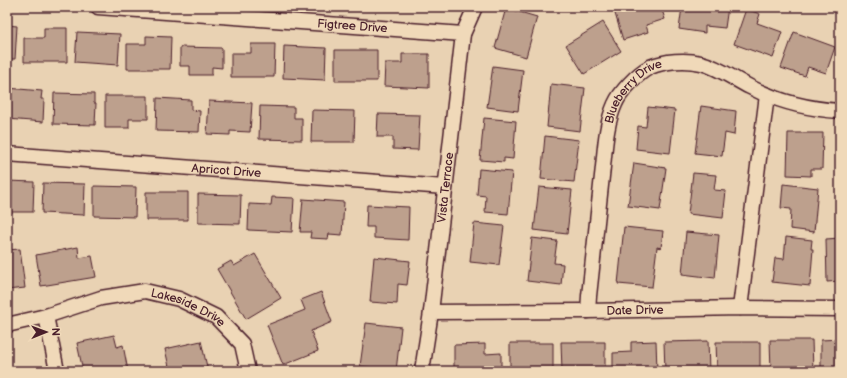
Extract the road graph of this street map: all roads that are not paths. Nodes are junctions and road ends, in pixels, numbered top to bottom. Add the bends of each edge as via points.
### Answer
1 (98, 7) edge
2 (475, 7) edge
3 (463, 34) junction
4 (767, 95) junction
5 (840, 111) edge
6 (7, 154) edge
7 (445, 187) junction
8 (740, 308) junction
9 (840, 309) edge
10 (588, 311) junction
11 (431, 312) junction
12 (46, 316) junction
13 (7, 325) edge
14 (57, 371) edge
15 (248, 371) edge
16 (422, 371) edge

1 - 3 street, Figtree Drive
2 - 3 street, Vista Terrace
3 - 7 street, Vista Terrace
4 - 5 street, Blueberry Drive via 808,108
4 - 8 street
4 - 10 street, Blueberry Drive via 714,68 691,61 671,62 649,68 626,87 618,97 610,117
6 - 7 street, Apricot Drive
7 - 11 street, Vista Terrace
8 - 9 street, Date Drive
8 - 10 street, Date Drive
10 - 11 street, Date Drive
11 - 16 street, Vista Terrace
12 - 13 street, Lakeside Drive
12 - 14 street
12 - 15 street, Lakeside Drive via 101,298 145,291 179,299 216,317 242,344

